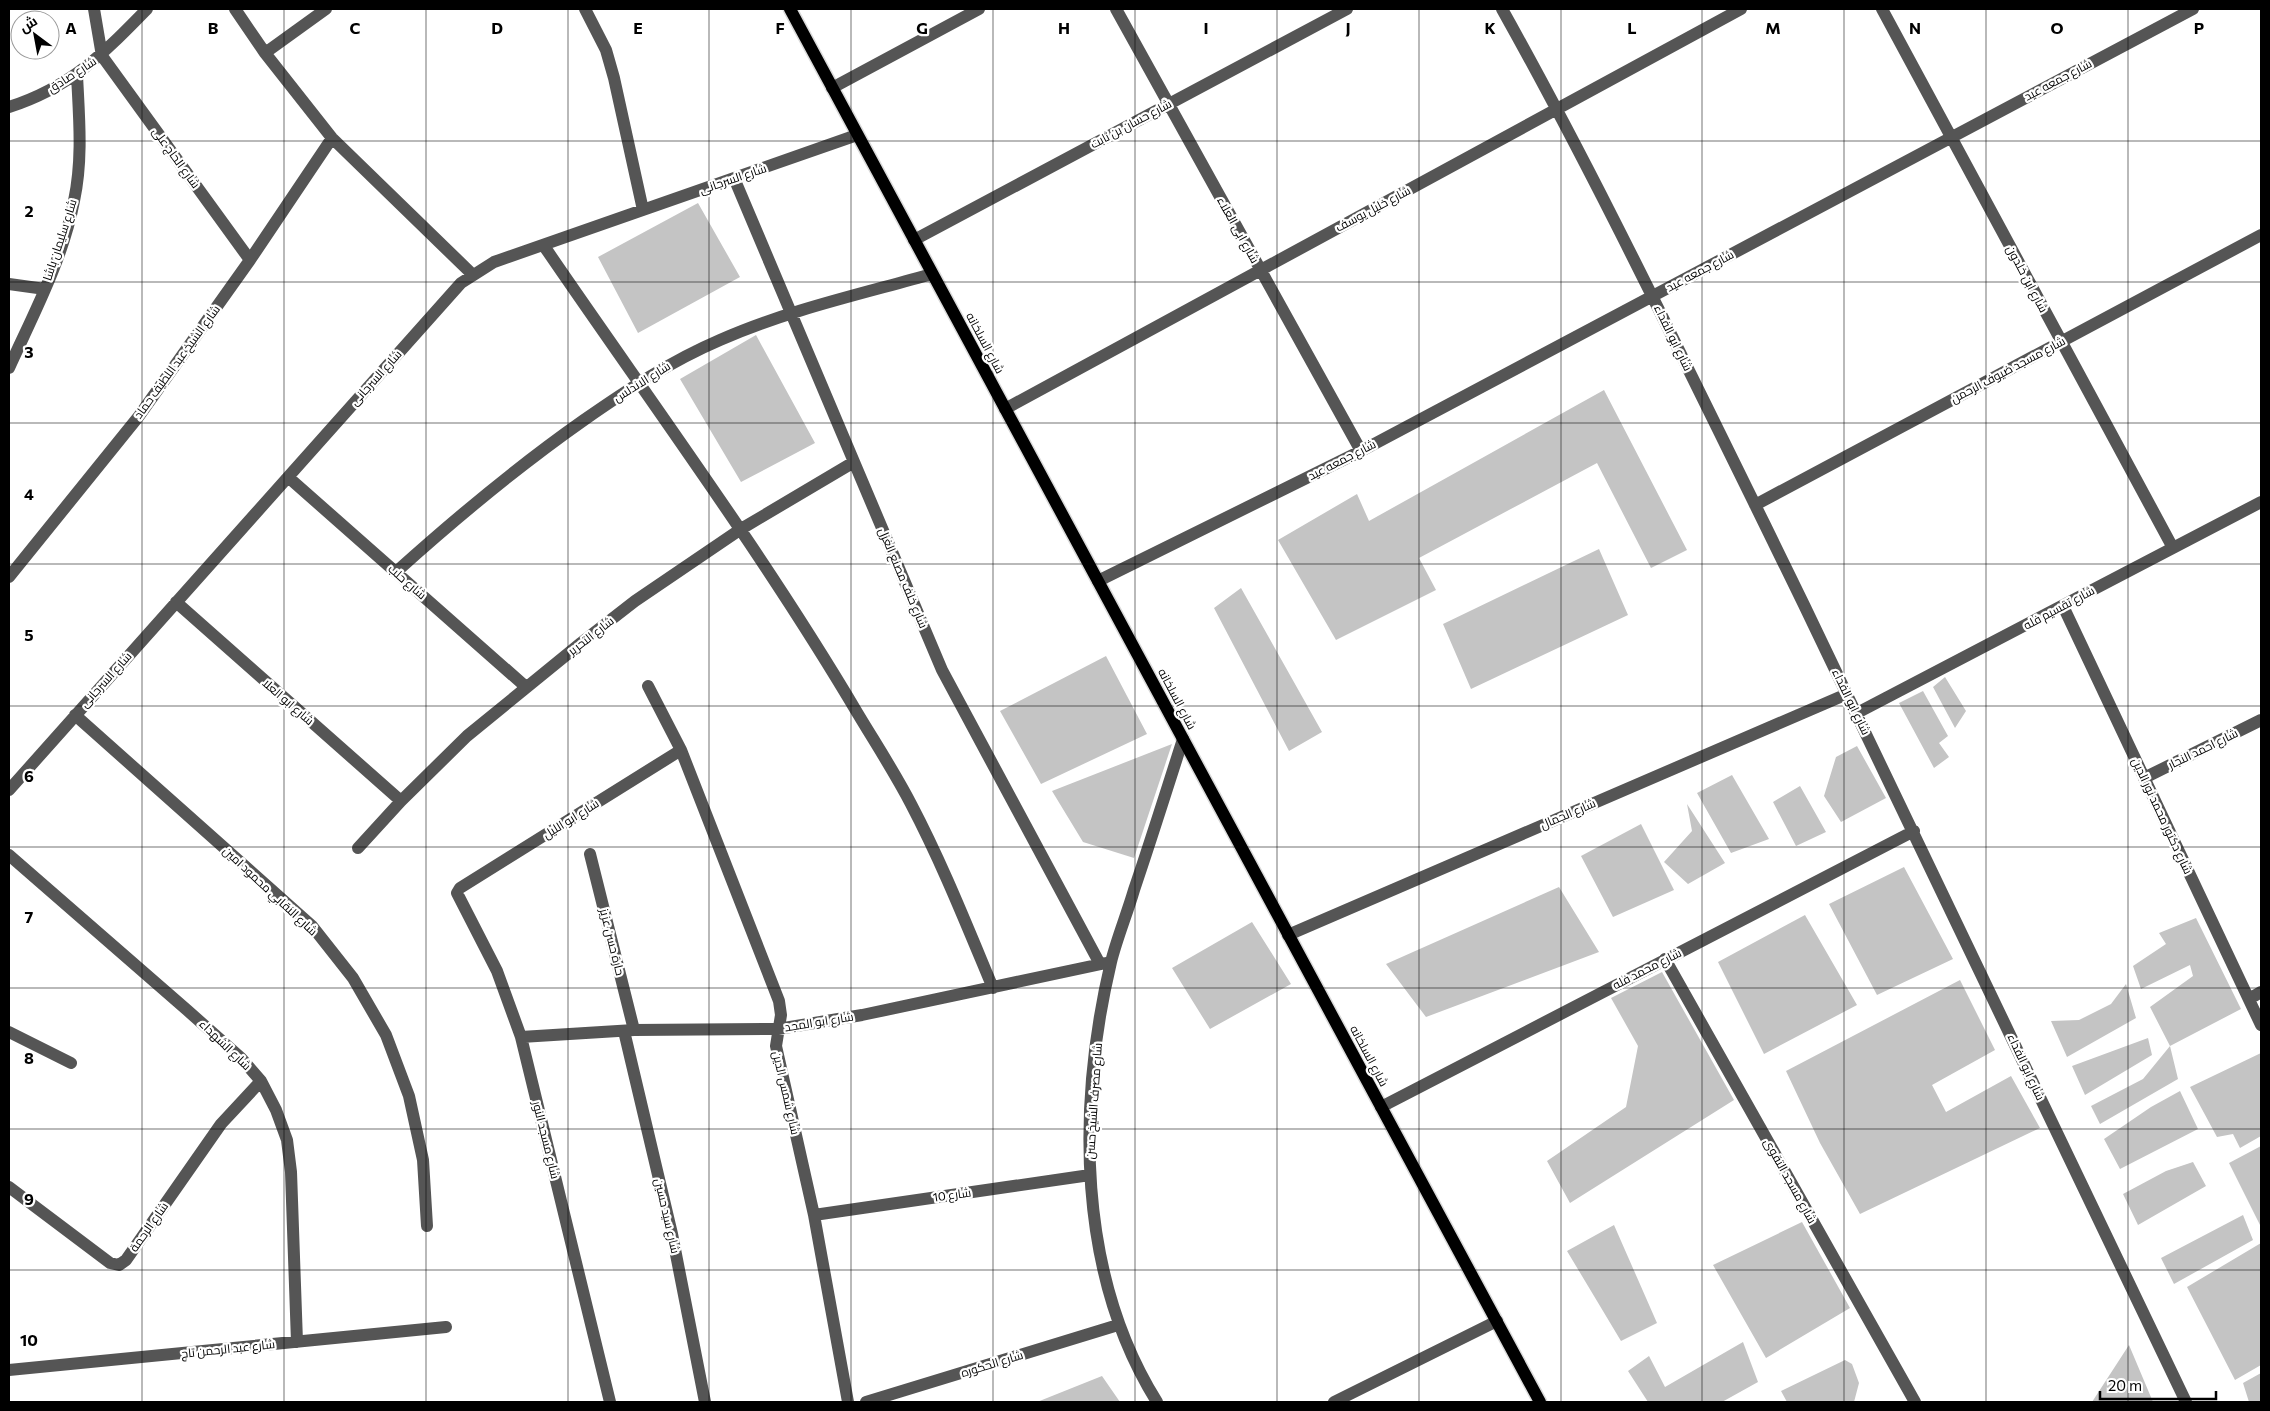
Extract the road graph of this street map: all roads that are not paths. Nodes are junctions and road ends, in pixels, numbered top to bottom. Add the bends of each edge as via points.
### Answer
1 (94, 9) edge
2 (147, 9) edge
3 (235, 9) edge
4 (326, 9) edge
5 (585, 9) edge
6 (790, 9) edge
7 (980, 9) edge
8 (1116, 9) edge
9 (1347, 9) edge
10 (1502, 9) edge
11 (1741, 9) edge
12 (1882, 9) edge
13 (2193, 9) edge
14 (265, 53) junction
15 (102, 56) junction
16 (77, 75) junction
17 (832, 88) junction
18 (1169, 104) junction
19 (9, 107) edge
20 (1558, 108) junction
21 (857, 135) junction
22 (332, 138) junction
23 (1951, 138) junction
24 (734, 178) junction
25 (643, 210) junction
26 (2261, 235) edge
27 (914, 240) junction
28 (544, 246) junction
29 (250, 260) junction
30 (1260, 270) junction
31 (472, 274) junction
32 (932, 274) junction
33 (9, 284) edge
34 (45, 289) junction
35 (1652, 296) junction
36 (791, 313) junction
37 (2061, 342) junction
38 (9, 368) edge
39 (637, 383) junction
40 (1005, 409) junction
41 (1362, 451) junction
42 (854, 462) junction
43 (288, 477) junction
44 (2261, 502) edge
45 (1755, 505) junction
46 (741, 529) junction
47 (2173, 548) junction
48 (396, 572) junction
49 (9, 577) edge
50 (1098, 581) junction
51 (176, 602) junction
52 (2063, 606) junction
53 (648, 686) dead end
54 (526, 687) junction
55 (1847, 694) junction
56 (1857, 713) junction
57 (75, 715) junction
58 (2261, 720) edge
59 (1183, 739) junction
60 (681, 750) junction
61 (2144, 778) junction
62 (9, 790) edge
63 (401, 801) junction
64 (1914, 831) junction
65 (358, 848) dead end
66 (590, 854) dead end
67 (9, 855) edge
68 (460, 888) joint
69 (1288, 935) junction
70 (1665, 959) junction
71 (1106, 963) junction
72 (993, 988) junction
73 (2261, 992) edge
74 (2248, 999) junction
75 (2261, 1025) edge
76 (778, 1029) junction
77 (629, 1031) junction
78 (9, 1032) edge
79 (521, 1037) junction
80 (70, 1063) dead end
81 (261, 1081) junction
82 (1381, 1107) junction
83 (1090, 1175) junction
84 (9, 1187) edge
85 (814, 1215) junction
86 (427, 1226) dead end
87 (1497, 1321) junction
88 (1118, 1325) junction
89 (446, 1327) dead end
90 (297, 1342) junction
91 (9, 1370) edge
92 (610, 1402) edge
93 (705, 1402) edge
94 (848, 1402) edge
95 (866, 1402) edge
96 (1157, 1402) edge
97 (1334, 1402) edge
98 (1540, 1402) edge
99 (1915, 1402) edge
100 (2186, 1402) edge

1 - 15 street
2 - 15 street, شارع صادق
3 - 14 street
4 - 14 street
5 - 25 street via 606,50
6 - 17 main road, شارع السلخانه
7 - 17 street
8 - 18 street, شارع ابى العلاء
9 - 18 street, شارع حسان بن ثابت
10 - 20 street, شارع ابو الفداء
11 - 20 street, شارع خليل يوسف
12 - 23 street, شارع ابن خلدون
13 - 23 street, شارع جمعه عيد
14 - 22 street
15 - 16 street, شارع صادق
15 - 29 street, شارع الحاج على
16 - 19 street, شارع صادق via 35,98
16 - 34 street, شارع سليمان باشا via 80,128 74,202
17 - 21 main road, شارع السلخانه
18 - 27 street, شارع حسان بن ثابت
18 - 30 street, شارع ابى العلاء
20 - 30 street, شارع خليل يوسف
20 - 35 street, شارع ابو الفداء
21 - 24 street, شارع السرجانى
21 - 27 main road, شارع السلخانه
22 - 29 street, شارع الشيخ عبد اللطيف حماد
22 - 31 street
23 - 35 street, شارع جمعه عيد
23 - 37 street, شارع ابن خلدون
24 - 25 street, شارع السرجانى
24 - 36 street, شارع خلف مصنع الغزل
25 - 28 street, شارع السرجانى
26 - 37 street, شارع مسجد ضيوف الرحمن
27 - 32 main road, شارع السلخانه
28 - 31 street, شارع السرجانى via 494,262
28 - 39 street
29 - 49 street, شارع الشيخ عبد اللطيف حماد via 139,416
30 - 40 street, شارع خليل يوسف
30 - 41 street, شارع ابى العلاء
31 - 43 street, شارع السرجانى via 452,292
32 - 36 street, شارع الاندلس
32 - 40 main road, شارع السلخانه
33 - 34 street
34 - 38 street, شارع سليمان باشا
35 - 41 street, شارع جمعه عيد
35 - 45 street, شارع ابو الفداء
36 - 39 street, شارع الاندلس via 718,340
36 - 42 street, شارع خلف مصنع الغزل
37 - 45 street, شارع مسجد ضيوف الرحمن
37 - 47 street, شارع ابن خلدون
39 - 46 street
39 - 48 street, شارع الاندلس via 534,455
40 - 50 main road, شارع السلخانه
41 - 50 street, شارع جمعه عيد
42 - 46 street, شارع التحرير
42 - 71 street, شارع خلف مصنع الغزل via 942,670
43 - 48 street, شارع حلب
43 - 51 street, شارع السرجانى
44 - 47 street, شارع تقسيم فله
45 - 55 street, شارع ابو الفداء
46 - 54 street, شارع التحرير via 635,601
46 - 72 street via 813,639 911,804
47 - 52 street, شارع تقسيم فله
48 - 54 street, شارع حلب
50 - 59 main road, شارع السلخانه
51 - 57 street, شارع السرجانى
51 - 63 street, شارع ابو العلا
52 - 56 street, شارع تقسيم فله
52 - 61 street, شارع دكتور محمد نور الدين
53 - 60 street, شارع شمس الدين
54 - 63 street, شارع التحرير via 466,736
55 - 56 street, شارع ابو الفداء
55 - 69 street, شارع الجمال
56 - 64 street, شارع ابو الفداء
57 - 62 street, شارع السرجانى
57 - 86 street, شارع النقابي محمود امين via 312,926 353,978 386,1034 409,1096 423,1160
58 - 61 street, شارع احمد النجار
59 - 69 main road, شارع السلخانه
59 - 71 street, شارع مصرف الشيخ حسن
60 - 68 street, شارع ابو الليل
60 - 76 street, شارع شمس الدين via 779,1001
61 - 74 street, شارع دكتور محمد نور الدين
63 - 65 street, شارع التحرير
64 - 70 street, شارع محمد فله
64 - 100 street, شارع ابو الفداء
66 - 77 street, حارة حسن عزيز
67 - 81 street, شارع الشهداء via 241,1058
68 - 79 street, شارع مسجد النور via 458,896 496,971
69 - 82 main road, شارع السلخانه
70 - 82 street, شارع محمد فله
70 - 99 street, شارع مسجد التقوى
71 - 72 street, شارع ابو المجد
71 - 83 street, شارع مصرف الشيخ حسن via 1096,1055
72 - 76 street, شارع ابو المجد
73 - 74 street
74 - 75 street, شارع دكتور محمد نور الدين
76 - 77 street, شارع ابو المجد
76 - 85 street, شارع شمس الدين via 776,1046
77 - 79 street, شارع ابو المجد
77 - 93 street, شارع سيد حسين
78 - 80 street
79 - 92 street, شارع مسجد النور
81 - 84 street, شارع الرحمة via 221,1124 126,1260 119,1265 110,1263
81 - 90 street, شارع الشهداء via 287,1140
82 - 87 main road, شارع السلخانه
83 - 85 street, شارع 10
83 - 88 street, شارع مصرف الشيخ حسن via 1100,1262
85 - 94 street, شارع شمس الدين
87 - 97 street
87 - 98 main road, شارع السلخانه
88 - 95 street, شارع الحكوره
88 - 96 street, شارع مصرف الشيخ حسن
89 - 90 street, شارع عبد الرحمن تاج
90 - 91 street, شارع عبد الرحمن تاج

